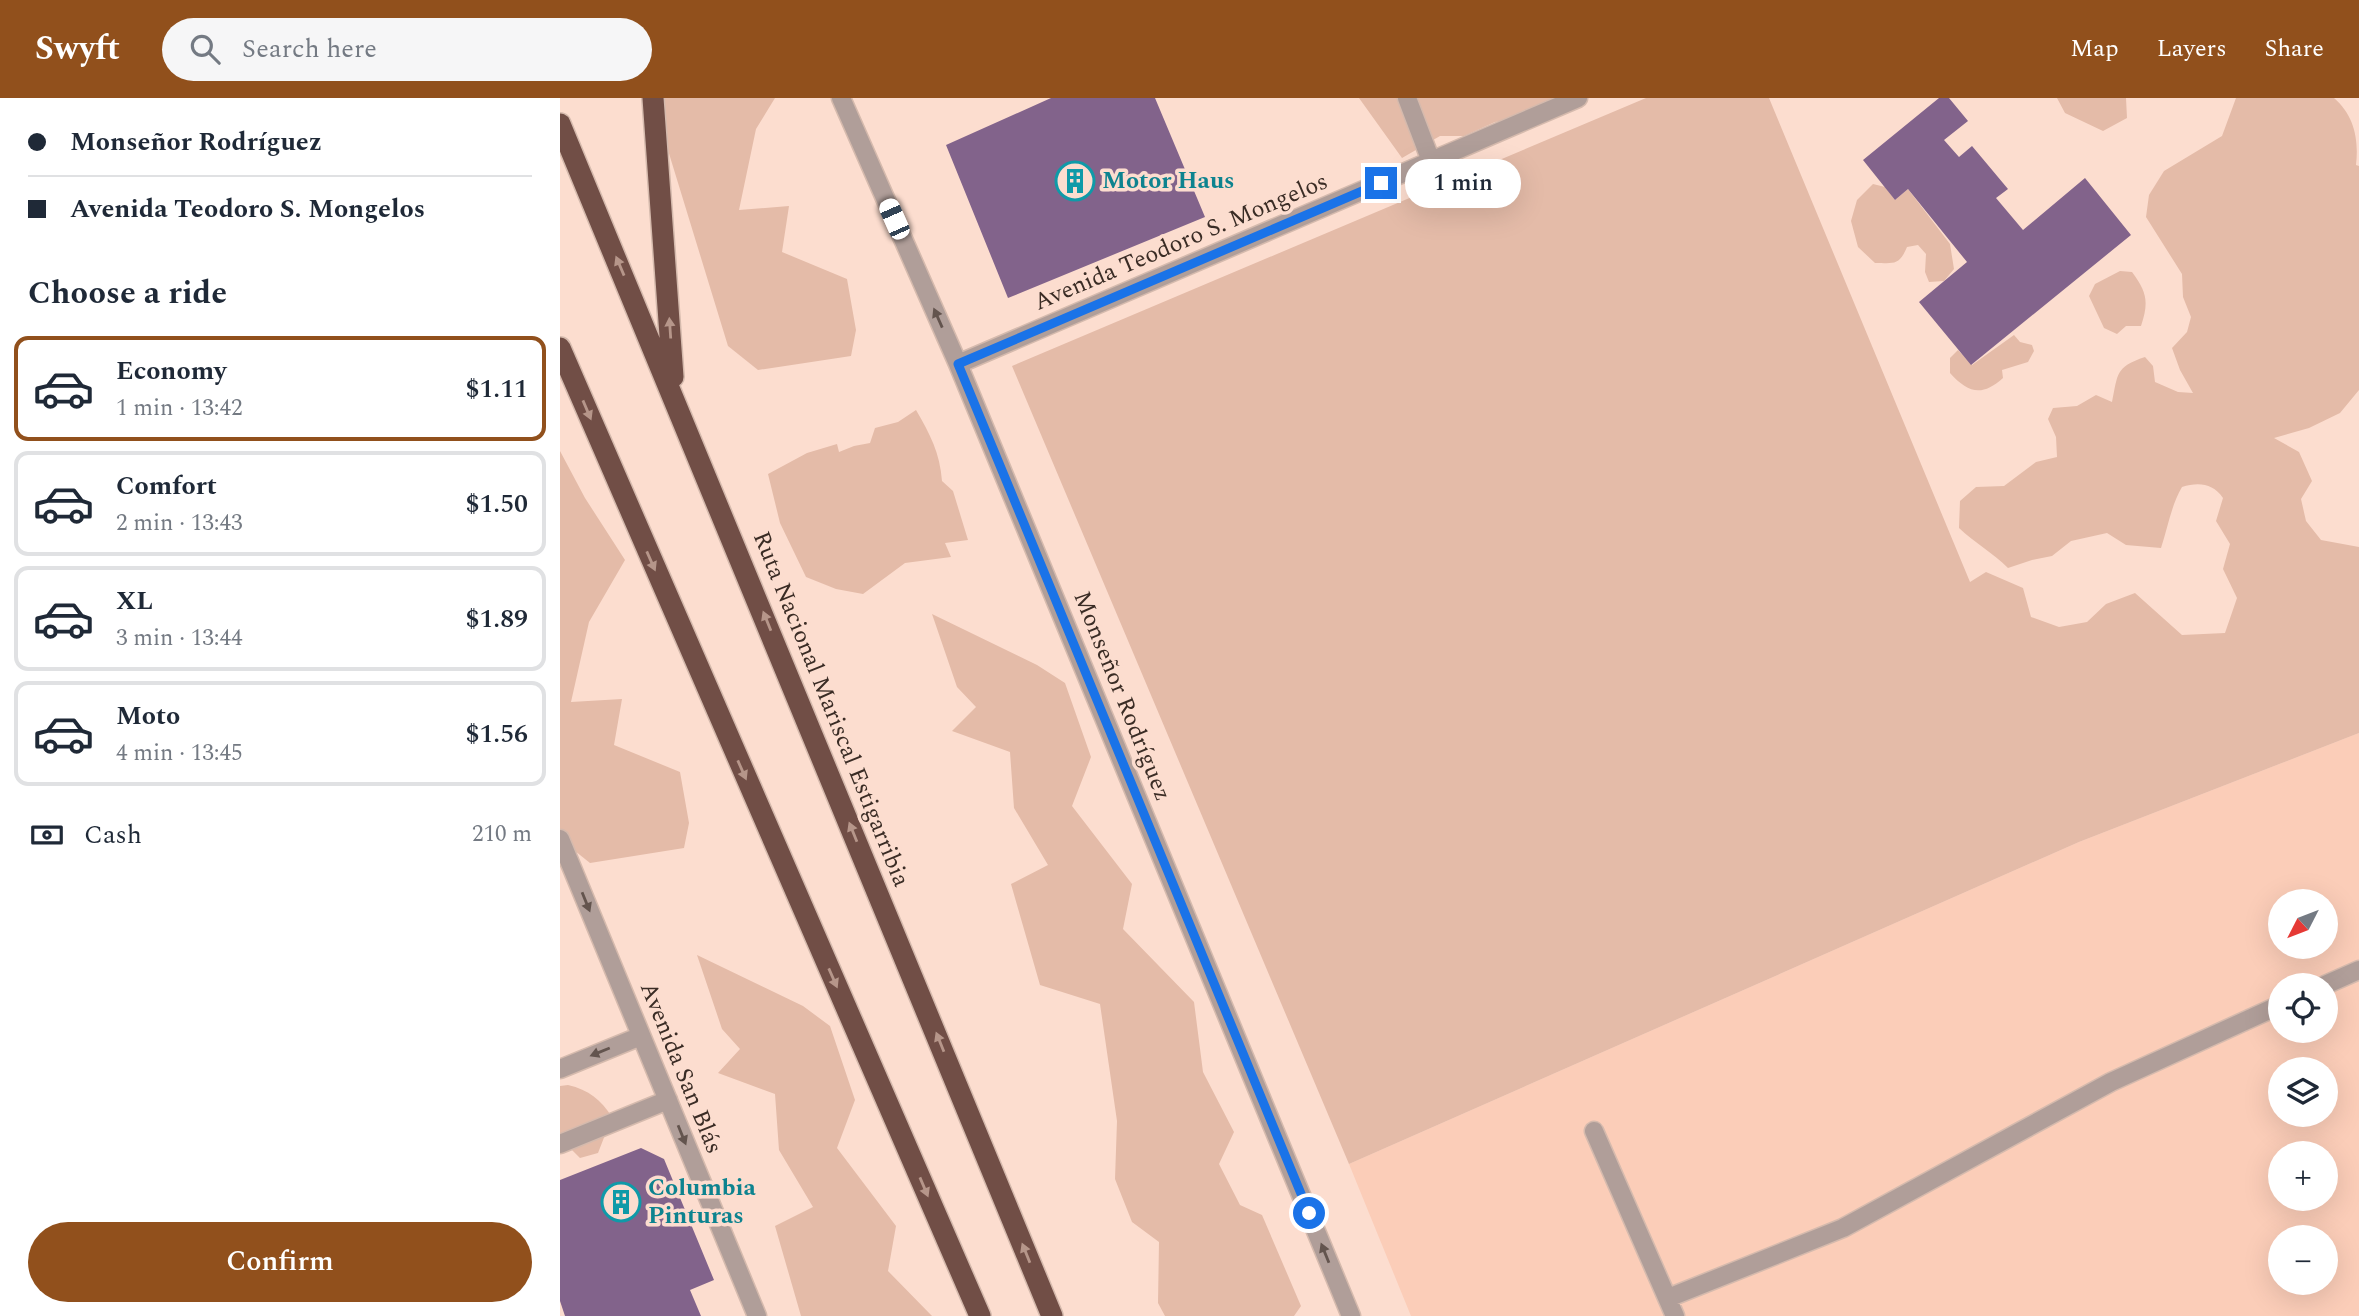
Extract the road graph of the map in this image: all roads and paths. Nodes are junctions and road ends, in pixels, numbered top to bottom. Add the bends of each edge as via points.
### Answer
1 (653, 98) edge
2 (841, 98) edge
3 (1407, 98) edge
4 (1578, 98) edge
5 (560, 124) edge
6 (1431, 161) junction
7 (560, 348) edge
8 (958, 364) junction
9 (674, 396) junction
10 (560, 839) edge
11 (2359, 970) edge
12 (2338, 979) edge
13 (2268, 1010) edge
14 (641, 1035) junction
15 (560, 1069) edge
16 (668, 1100) junction
17 (1594, 1131) dead end
18 (560, 1144) edge
19 (1668, 1298) junction
20 (757, 1316) edge
21 (980, 1316) edge
22 (1052, 1316) edge
23 (1351, 1316) edge
24 (1675, 1316) edge

9 -> 1 highway
8 -> 2 street, Monseñor Rodríguez
3 - 6 street
4 - 6 street, Avenida Teodoro S. Mongelos
9 -> 5 highway, Ruta Nacional Mariscal Estigarribia
6 - 8 street, Avenida Teodoro S. Mongelos
7 -> 21 highway
23 -> 8 street, Monseñor Rodríguez
22 -> 9 highway, Ruta Nacional Mariscal Estigarribia
10 -> 14 street, Avenida San Blás
11 - 12 street
13 - 19 street via 2111,1082 1843,1228
14 -> 15 street
14 - 16 street, Avenida San Blás
16 - 18 street
16 -> 20 street, Avenida San Blás
17 - 19 street
19 - 24 street

